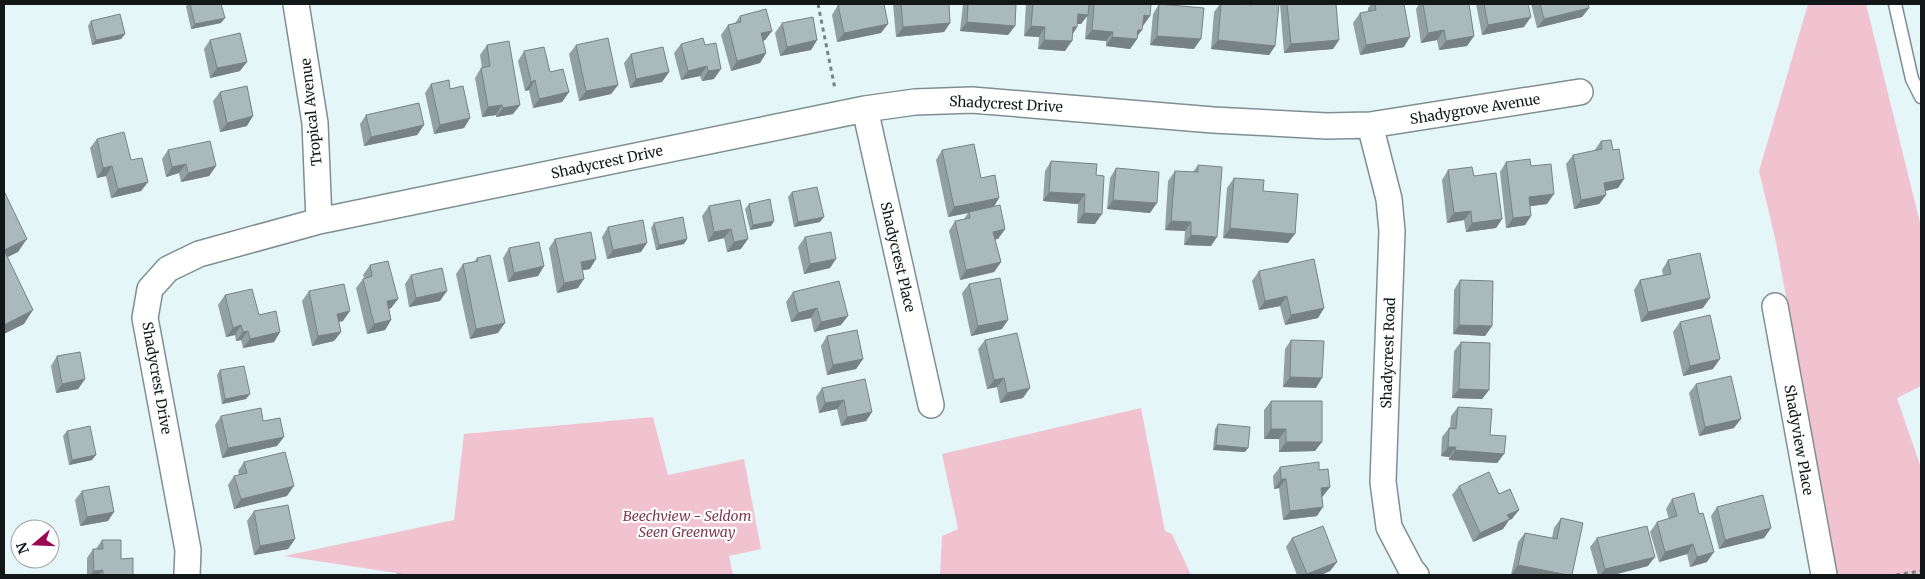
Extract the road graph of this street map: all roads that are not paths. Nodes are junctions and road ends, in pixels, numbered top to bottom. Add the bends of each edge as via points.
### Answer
1 (296, 4) edge
2 (1895, 4) edge
3 (1580, 92) dead end
4 (1921, 97) edge
5 (865, 109) junction
6 (1370, 125) junction
7 (320, 221) junction
8 (1775, 306) dead end
9 (931, 405) dead end
10 (187, 575) edge
11 (1416, 575) edge
12 (1824, 575) edge

1 - 7 street, Tropical Avenue via 315,123
2 - 4 lane via 1912,79
3 - 6 street, Shadygrove Avenue
5 - 6 street, Shadycrest Drive via 915,102 972,100 1213,120
5 - 7 street, Shadycrest Drive
5 - 9 street, Shadycrest Place
6 - 11 street, Shadycrest Road via 1389,199 1392,231 1383,482 1389,527
7 - 10 street, Shadycrest Drive via 199,254 168,269 150,289 146,318 188,550
8 - 12 street, Shadyview Place

